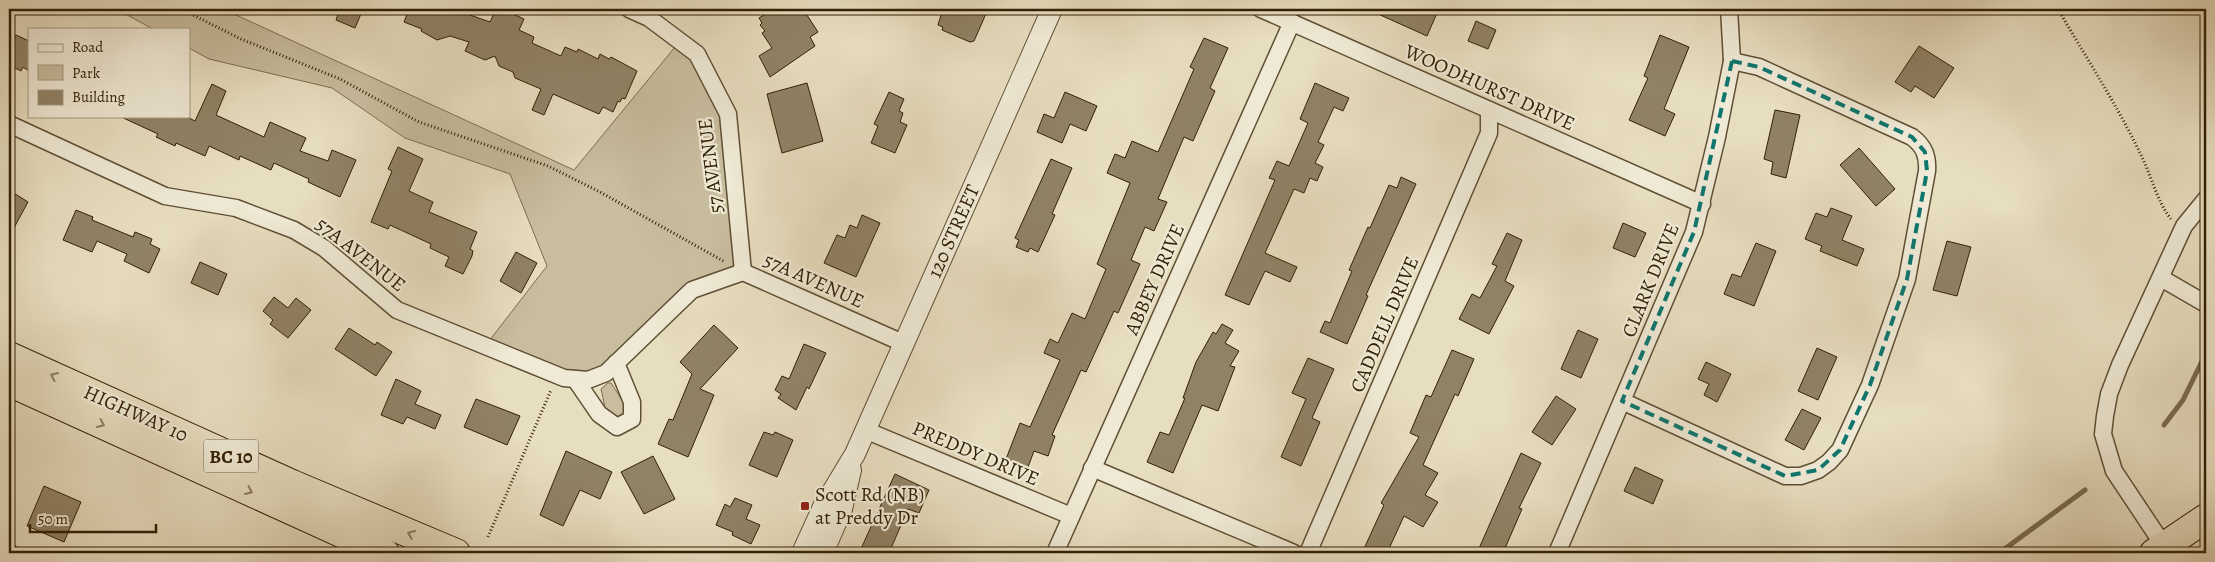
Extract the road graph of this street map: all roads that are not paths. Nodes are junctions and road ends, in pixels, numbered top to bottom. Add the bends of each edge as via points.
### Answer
1 (629, 9) edge
2 (1052, 9) edge
3 (1261, 9) edge
4 (1729, 9) edge
5 (1292, 22) junction
6 (1732, 61) junction
7 (1489, 110) junction
8 (9, 124) edge
9 (2206, 199) edge
10 (1702, 204) junction
11 (743, 272) junction
12 (2161, 278) junction
13 (2206, 304) edge
14 (903, 342) junction
15 (9, 356) edge
16 (616, 363) junction
17 (575, 379) junction
18 (9, 382) edge
19 (1622, 401) junction
20 (866, 430) junction
21 (855, 454) junction
22 (1092, 468) junction
23 (1071, 516) junction
24 (2206, 518) edge
25 (2159, 550) edge
26 (386, 553) edge
27 (456, 553) edge
28 (802, 553) edge
29 (823, 553) edge
30 (1055, 553) edge
31 (1294, 553) edge
32 (1308, 553) edge
33 (1557, 553) edge

1 - 11 street, 57 AVENUE via 649,18 697,54 728,114
2 - 14 street, 120 STREET
3 - 5 street, WOODHURST DRIVE
4 - 6 street, CLARK DRIVE
5 - 7 street, WOODHURST DRIVE
5 - 22 street, ABBEY DRIVE
6 - 10 street, CLARK DRIVE
6 - 19 street via 1759,67 1920,143 1927,171 1907,279 1870,386 1840,450 1818,470 1801,476 1785,476
7 - 10 street, WOODHURST DRIVE
7 - 32 street, CADDELL DRIVE via 1489,133
8 - 17 street, 57A AVENUE via 165,196 236,208 294,230 324,248 397,310 564,378
9 - 12 street via 2184,226
10 - 19 street, CLARK DRIVE via 1694,232
11 - 14 street, 57A AVENUE
11 - 16 street, 57A AVENUE via 692,290
12 - 13 street
12 - 25 street via 2109,394 2103,434 2115,472
14 - 20 street, 120 STREET
27 -> 15 highway, HIGHWAY 10 / BC 10 via 292,484
16 - 17 street, 57A AVENUE via 606,373 588,380
16 - 17 street via 632,402 632,419 617,427 599,414
18 -> 26 highway, HIGHWAY 10 / BC 10
19 - 33 street, CLARK DRIVE
20 - 21 street, 120 STREET
20 - 23 street, PREDDY DRIVE
21 - 28 street, 120 STREET via 823,507
21 - 29 street, 120 STREET via 842,509
22 - 23 street, ABBEY DRIVE
22 - 31 street
23 - 30 street, ABBEY DRIVE
24 - 25 highway

